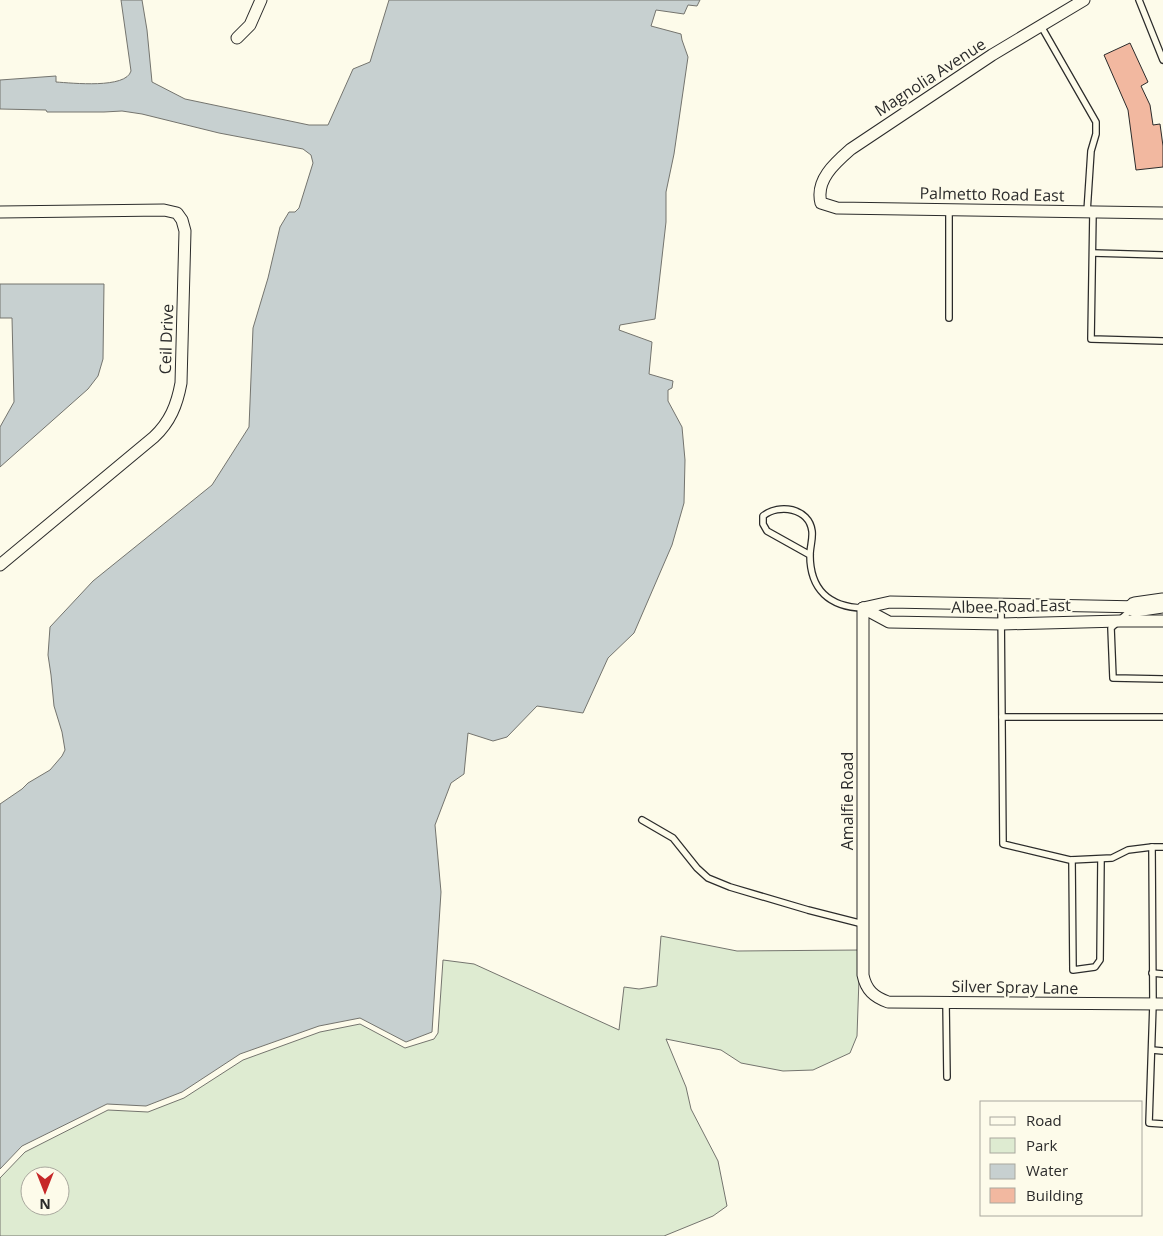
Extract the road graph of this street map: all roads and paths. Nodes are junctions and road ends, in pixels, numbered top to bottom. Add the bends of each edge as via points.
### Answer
1 (261, 0) edge
2 (1140, 0) edge
3 (1078, 2) edge
4 (1041, 26) junction
5 (236, 38) dead end
6 (1163, 60) edge
7 (821, 203) joint
8 (948, 210) junction
9 (0, 212) edge
10 (1090, 212) junction
11 (1163, 214) edge
12 (1092, 253) junction
13 (1163, 256) edge
14 (949, 318) dead end
15 (1163, 341) edge
16 (810, 554) junction
17 (0, 565) edge
18 (1001, 605) junction
19 (1163, 605) edge
20 (1135, 607) junction
21 (864, 608) junction
22 (1120, 621) junction
23 (1163, 621) edge
24 (1002, 624) junction
25 (1163, 679) edge
26 (1002, 717) junction
27 (1163, 717) edge
28 (642, 820) dead end
29 (1152, 847) junction
30 (1163, 847) edge
31 (1100, 859) junction
32 (1072, 860) junction
33 (863, 924) junction
34 (1152, 973) junction
35 (1163, 974) edge
36 (870, 992) joint
37 (946, 1002) junction
38 (1158, 1004) edge
39 (1152, 1050) junction
40 (1163, 1050) edge
41 (947, 1077) dead end
42 (1163, 1124) edge

1 - 5 street via 250,25
2 - 6 lane
3 - 4 street, Magnolia Avenue
4 - 7 street, Magnolia Avenue via 851,149 838,160 819,189
4 - 10 lane via 1096,122 1090,151
7 - 8 street, Palmetto Road East via 837,208
8 - 10 street, Palmetto Road East
8 - 14 lane
9 - 17 street, Ceil Drive via 164,210 177,213 185,231 180,383 168,421 154,438
10 - 11 street, Palmetto Road East
10 - 12 lane
12 - 13 lane
12 - 15 lane via 1091,339
16 - 16 lane, Albee Road East via 812,532 802,514 785,509 769,511 763,516 767,531
16 - 21 lane, Albee Road East via 819,587 831,601 849,608
18 - 20 street, Albee Road East
18 - 21 street, Albee Road East via 890,602
18 - 24 lane
19 - 20 main road
20 - 22 lane
21 - 24 street, Albee Road East via 889,622
21 - 33 street, Amalfie Road
22 - 23 street, Albee Road East
22 - 24 street, Albee Road East
22 - 25 lane via 1111,628 1113,678
24 - 26 lane
26 - 27 lane
26 - 32 lane via 1003,844
28 - 33 lane via 672,838 708,878
29 - 30 lane
29 - 31 lane
29 - 34 lane
31 - 32 lane
31 - 32 lane via 1100,960 1095,968 1073,970
33 - 36 street, Amalfie Road via 863,975
34 - 35 lane
34 - 38 lane
36 - 37 street, Silver Spray Lane via 888,1002
37 - 38 street, Silver Spray Lane
37 - 41 lane
38 - 39 lane
39 - 40 lane
39 - 42 lane via 1150,1123

